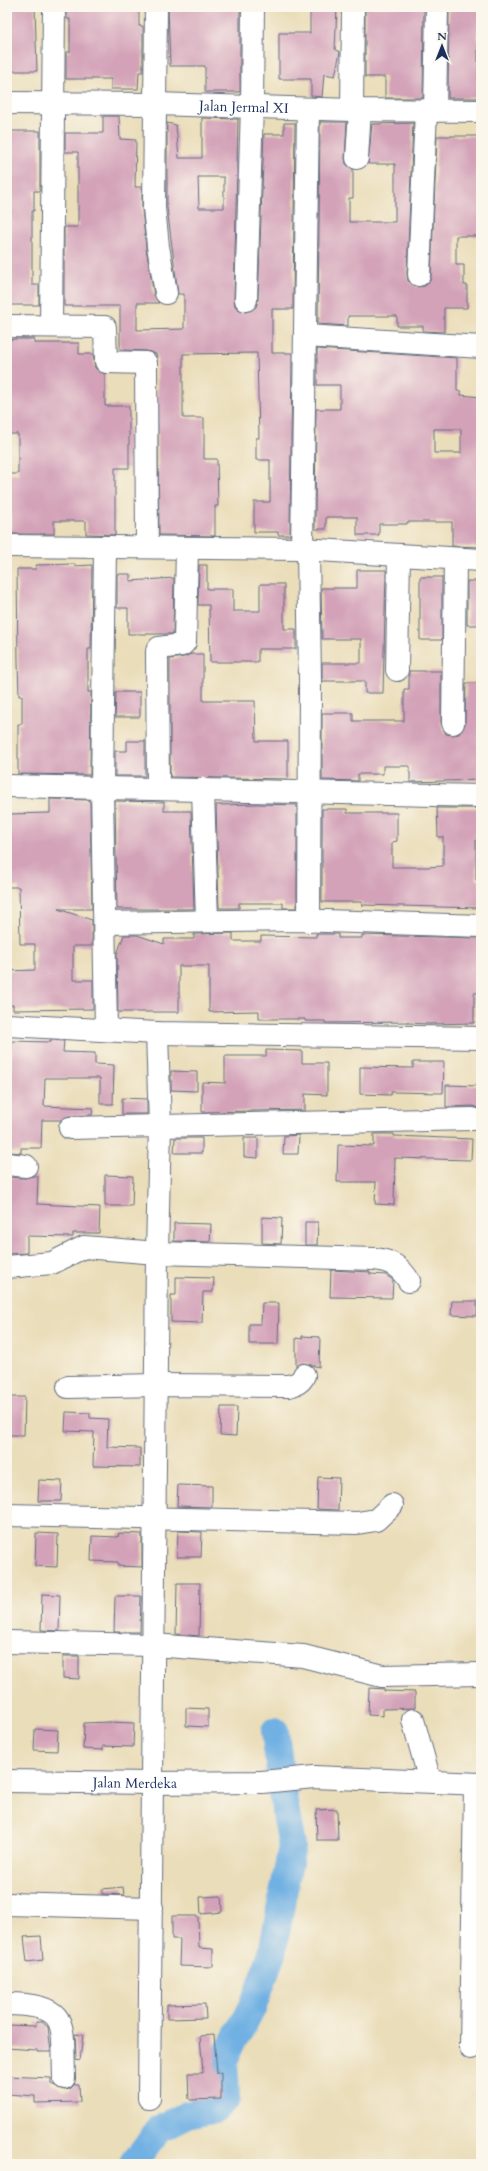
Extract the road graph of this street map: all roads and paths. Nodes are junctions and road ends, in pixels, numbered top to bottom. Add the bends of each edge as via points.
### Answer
1 (54, 7) edge
2 (156, 7) edge
3 (253, 7) edge
4 (353, 7) edge
5 (437, 7) edge
6 (7, 103) edge
7 (54, 104) junction
8 (155, 104) junction
9 (252, 106) junction
10 (308, 109) junction
11 (356, 110) junction
12 (431, 110) junction
13 (481, 111) edge
14 (357, 158) dead end
15 (419, 275) dead end
16 (166, 293) dead end
17 (246, 300) dead end
18 (7, 326) edge
19 (51, 326) junction
20 (306, 336) junction
21 (481, 347) edge
22 (7, 546) edge
23 (105, 547) junction
24 (147, 547) junction
25 (187, 548) junction
26 (305, 550) junction
27 (399, 556) junction
28 (455, 559) junction
29 (481, 560) edge
30 (7, 564) edge
31 (398, 670) dead end
32 (453, 723) dead end
33 (7, 786) edge
34 (102, 788) junction
35 (158, 789) junction
36 (203, 790) junction
37 (308, 791) junction
38 (481, 796) edge
39 (309, 921) junction
40 (206, 922) junction
41 (105, 923) junction
42 (481, 926) edge
43 (7, 1025) edge
44 (106, 1030) junction
45 (157, 1033) junction
46 (481, 1038) edge
47 (473, 1119) dead end
48 (160, 1126) junction
49 (70, 1128) dead end
50 (157, 1253) junction
51 (7, 1267) edge
52 (409, 1282) dead end
53 (304, 1375) dead end
54 (156, 1385) junction
55 (68, 1387) dead end
56 (392, 1505) dead end
57 (7, 1515) edge
58 (154, 1519) junction
59 (7, 1642) edge
60 (153, 1645) junction
61 (481, 1674) edge
62 (413, 1720) dead end
63 (7, 1781) edge
64 (430, 1781) junction
65 (151, 1783) junction
66 (478, 1784) edge
67 (7, 1904) edge
68 (152, 1908) junction
69 (13, 2004) edge
70 (470, 2048) dead end
71 (64, 2078) dead end
72 (149, 2098) dead end

1 - 7 street
2 - 8 street
3 - 9 street
4 - 11 street
5 - 12 street
6 - 7 street, Jalan Jermal XI
7 - 8 street, Jalan Jermal XI
7 - 19 street
8 - 9 street, Jalan Jermal XI
8 - 16 street via 154,208
9 - 10 street, Jalan Jermal XI
9 - 17 street
10 - 11 street, Jalan Jermal XI
10 - 20 street
11 - 12 street, Jalan Jermal XI
11 - 14 street
12 - 13 street, Jalan Jermal XI
12 - 15 street
18 - 19 street
19 - 24 street via 105,327 106,362 146,363
20 - 21 street
20 - 26 street
22 - 23 street
22 - 30 street
23 - 24 street
23 - 34 street
24 - 25 street
25 - 26 street
25 - 35 street via 185,642 182,645 159,648 157,651
26 - 27 street
26 - 37 street via 310,680
27 - 28 street
27 - 31 street
28 - 29 street
28 - 32 street
33 - 34 street
34 - 35 street
34 - 41 street
35 - 36 street
36 - 37 street
36 - 40 street
37 - 38 street
37 - 39 street
39 - 40 street
39 - 42 street
40 - 41 street
41 - 44 street
43 - 44 street
44 - 45 street
45 - 46 street
45 - 48 street
47 - 48 street
48 - 49 street
48 - 50 street
50 - 51 street via 84,1247 52,1263
50 - 52 street via 388,1260 401,1269
50 - 54 street
53 - 54 street via 302,1380 288,1386
54 - 55 street
54 - 58 street
56 - 58 street via 376,1520 367,1522
57 - 58 street
58 - 60 street
59 - 60 street
60 - 61 street via 303,1656 382,1676
60 - 65 street
62 - 64 street
63 - 65 street, Jalan Merdeka
64 - 65 street, Jalan Merdeka via 314,1777 262,1782
64 - 66 street, Jalan Merdeka
65 - 68 street
66 - 70 street
67 - 68 street
68 - 72 street
69 - 71 street via 44,2008 60,2021

